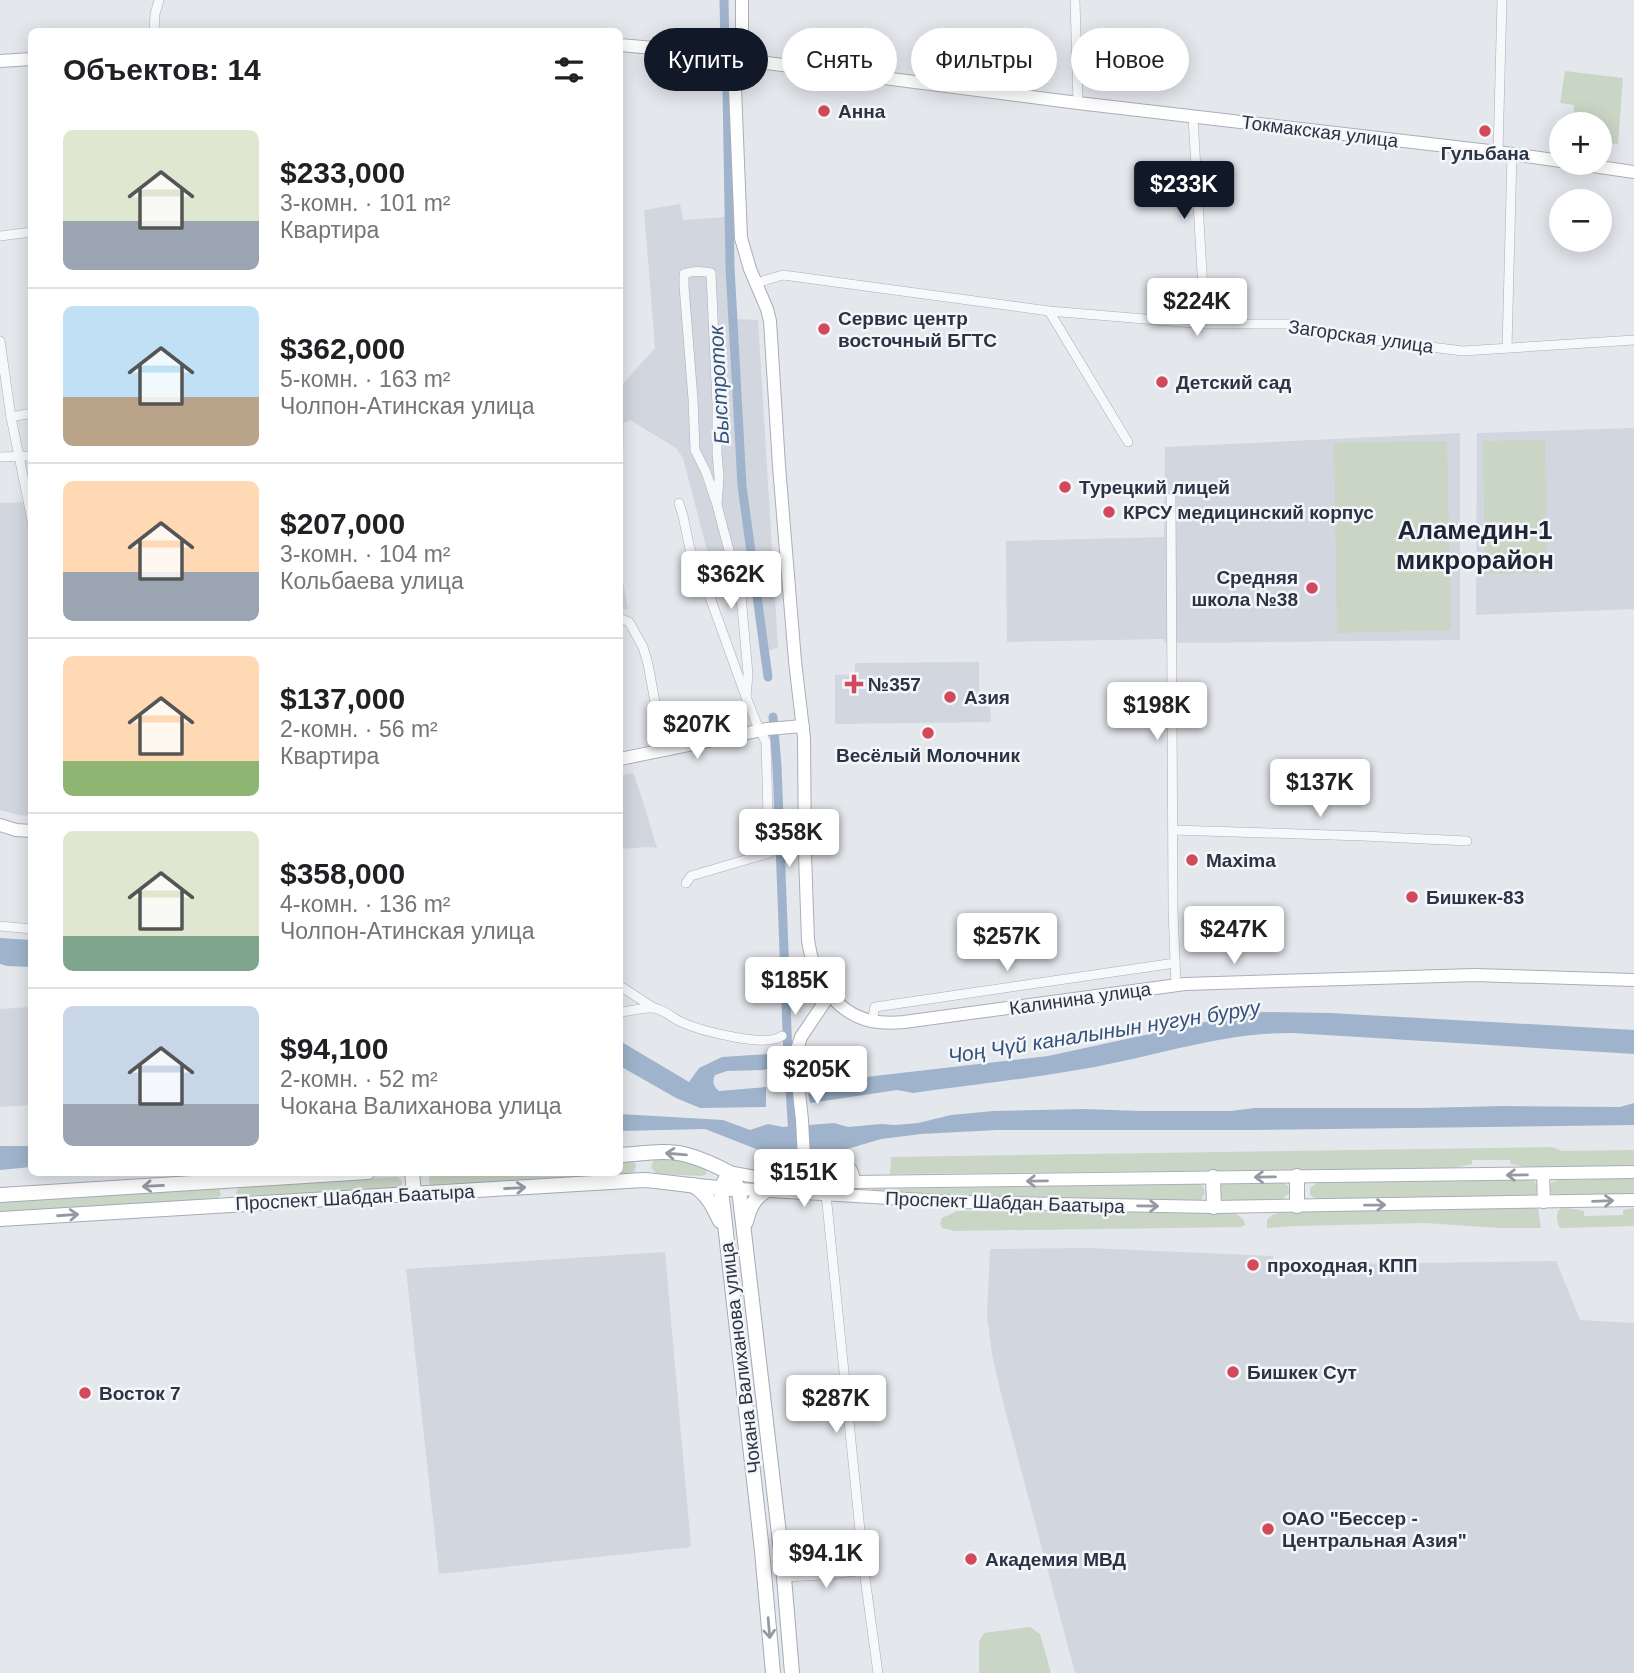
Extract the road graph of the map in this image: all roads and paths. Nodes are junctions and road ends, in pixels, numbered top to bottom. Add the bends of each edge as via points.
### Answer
1 (159, 0) edge
2 (742, 0) edge
3 (1075, 0) edge
4 (1502, 0) edge
5 (154, 28) edge
6 (742, 28) edge
7 (623, 45) edge
8 (644, 47) edge
9 (28, 60) edge
10 (0, 61) edge
11 (768, 63) edge
12 (735, 91) edge
13 (1078, 103) junction
14 (1193, 117) junction
15 (1498, 152) junction
16 (1513, 154) junction
17 (1549, 159) edge
18 (1612, 169) edge
19 (1634, 172) edge
20 (28, 232) edge
21 (0, 236) edge
22 (756, 283) junction
23 (1049, 311) junction
24 (1205, 324) junction
25 (1634, 340) edge
26 (0, 341) edge
27 (1507, 348) junction
28 (28, 415) edge
29 (11, 417) junction
30 (1128, 442) dead end
31 (28, 456) edge
32 (0, 457) edge
33 (20, 457) junction
34 (1171, 498) dead end
35 (28, 499) edge
36 (679, 503) dead end
37 (717, 505) junction
38 (623, 619) edge
39 (746, 697) junction
40 (803, 726) junction
41 (764, 729) junction
42 (664, 751) junction
43 (623, 758) edge
44 (0, 825) edge
45 (1173, 830) junction
46 (28, 831) edge
47 (1466, 841) dead end
48 (686, 883) dead end
49 (0, 926) edge
50 (28, 929) edge
51 (1175, 963) junction
52 (1634, 980) edge
53 (1176, 986) junction
54 (623, 988) edge
55 (830, 994) junction
56 (654, 1008) junction
57 (623, 1012) edge
58 (872, 1021) junction
59 (782, 1035) dead end
60 (641, 1154) junction
61 (623, 1155) edge
62 (709, 1162) junction
63 (728, 1172) junction
64 (1634, 1172) edge
65 (1543, 1174) junction
66 (305, 1176) edge
67 (412, 1176) edge
68 (1213, 1177) junction
69 (1297, 1177) junction
70 (643, 1180) junction
71 (227, 1181) junction
72 (854, 1182) junction
73 (691, 1184) junction
74 (721, 1189) junction
75 (738, 1189) junction
76 (767, 1190) junction
77 (414, 1194) junction
78 (826, 1194) junction
79 (0, 1195) edge
80 (1634, 1200) edge
81 (1544, 1202) junction
82 (229, 1205) junction
83 (1297, 1206) junction
84 (1214, 1207) junction
85 (0, 1219) edge
86 (744, 1234) junction
87 (726, 1235) junction
88 (864, 1570) junction
89 (784, 1577) junction
90 (773, 1673) edge
91 (792, 1673) edge
92 (878, 1673) edge

1 - 5 street
2 - 6 main road
3 - 13 street
4 - 15 street
7 - 8 main road, Токмакская улица
9 - 10 main road
11 - 13 main road, Токмакская улица
12 - 22 main road via 741,238
13 - 14 main road, Токмакская улица
14 - 15 main road, Токмакская улица
14 - 24 street
15 - 16 main road, Токмакская улица
16 - 17 main road, Токмакская улица
16 - 27 street
18 - 19 main road
20 - 21 street
22 - 23 street, Загорская улица via 783,275
22 - 40 main road via 770,321
23 - 24 street, Загорская улица
23 - 30 street
24 - 27 street, Загорская улица via 1294,324 1309,332 1463,351
25 - 27 street, Загорская улица
26 - 29 street
28 - 29 street
29 - 33 street
31 - 33 street
32 - 33 street
33 - 35 street
34 - 45 street
36 - 39 street via 690,549
37 - 37 street via 695,450 684,286 684,274 704,271 710,273
37 - 39 street via 741,596
38 - 42 street via 643,647
39 - 41 street via 756,722
40 - 41 main road
40 - 55 main road via 808,940 814,967
41 - 42 main road
41 - 48 street via 769,853 691,876
42 - 43 main road
44 - 46 main road
45 - 47 street
45 - 51 street
49 - 50 street
51 - 53 street
51 - 58 street via 875,1007
52 - 53 main road, Калинина улица via 1475,975
53 - 58 main road, Калинина улица via 904,1022
54 - 56 street
55 - 58 main road, Калинина улица via 848,1011
55 - 72 main road via 801,1037 795,1056 804,1158 813,1165 847,1166
56 - 57 street
56 - 59 street via 682,1023 731,1037 776,1040
60 - 61 main road, Проспект Шабдан Баатыра
62 -> 60 main road, Проспект Шабдан Баатыра via 685,1154
60 - 70 main road
62 - 63 main road, Проспект Шабдан Баатыра
62 - 73 main road via 711,1176
63 - 72 main road, Проспект Шабдан Баатыра via 778,1181
63 - 74 main road, Чокана Валиханова улица
63 - 75 main road, Чокана Валиханова улица
64 - 65 main road, Проспект Шабдан Баатыра
65 -> 69 main road, Проспект Шабдан Баатыра
65 - 81 main road
66 - 71 main road, Проспект Шабдан Баатыра
67 - 77 main road
69 -> 68 main road, Проспект Шабдан Баатыра
68 -> 72 main road, Проспект Шабдан Баатыра
68 - 84 main road
69 - 83 main road
70 - 73 main road, Проспект Шабдан Баатыра
77 -> 70 main road, Проспект Шабдан Баатыра
71 -> 79 main road, Проспект Шабдан Баатыра
71 - 82 main road
73 - 74 main road, Проспект Шабдан Баатыра
73 - 87 main road via 710,1201
74 - 75 main road, Проспект Шабдан Баатыра
74 - 87 main road, Чокана Валиханова улица
75 - 76 main road, Проспект Шабдан Баатыра
75 - 86 main road, Чокана Валиханова улица
76 - 78 main road, Проспект Шабдан Баатыра
76 - 86 main road via 750,1209
77 - 82 main road, Проспект Шабдан Баатыра
78 -> 84 main road, Проспект Шабдан Баатыра via 957,1202
78 - 88 street
81 -> 80 main road, Проспект Шабдан Баатыра
83 -> 81 main road, Проспект Шабдан Баатыра
85 -> 82 main road, Проспект Шабдан Баатыра
83 - 84 main road, Проспект Шабдан Баатыра
86 - 89 main road, Чокана Валиханова улица
87 -> 90 main road, Чокана Валиханова улица
88 - 89 street
88 - 92 street
89 - 91 main road, Чокана Валиханова улица

